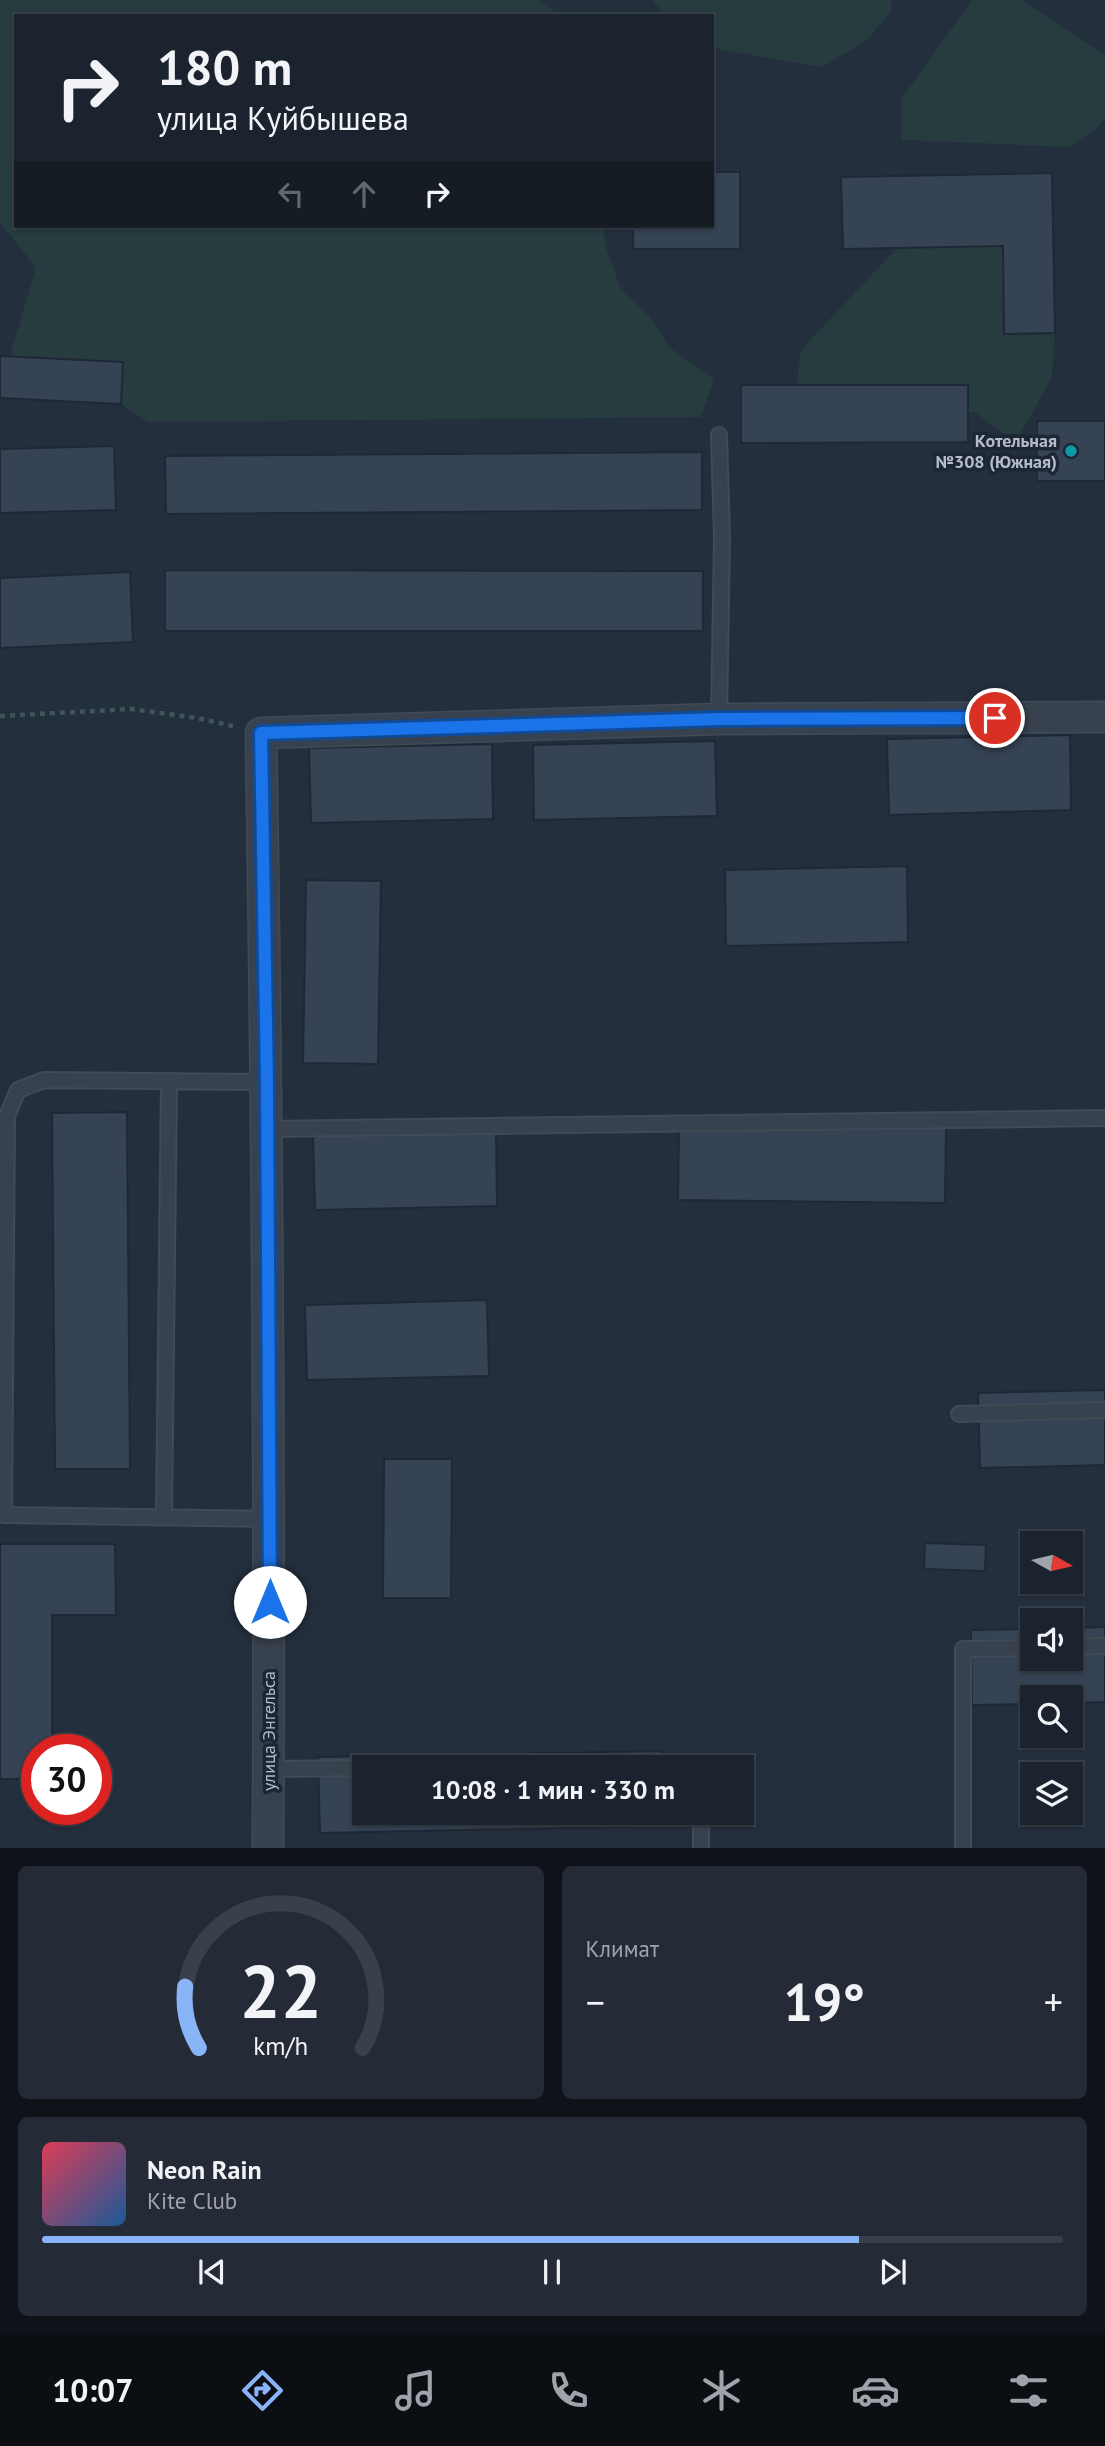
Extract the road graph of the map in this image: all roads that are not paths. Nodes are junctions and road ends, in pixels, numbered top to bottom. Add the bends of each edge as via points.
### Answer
1 (719, 435) dead end
2 (1105, 717) edge
3 (719, 719) junction
4 (169, 1082) junction
5 (267, 1082) junction
6 (1105, 1118) edge
7 (267, 1129) junction
8 (3, 1231) edge
9 (3, 1370) edge
10 (1105, 1410) edge
11 (959, 1414) dead end
12 (164, 1517) junction
13 (270, 1519) junction
14 (1105, 1646) edge
15 (1083, 1647) edge
16 (1020, 1648) edge
17 (352, 1768) edge
18 (268, 1769) junction
19 (701, 1825) edge
20 (268, 1847) edge
21 (701, 1847) edge
22 (963, 1847) edge

1 - 3 lane
2 - 3 street
3 - 5 street, улица Энгельса via 261,733
4 - 5 lane
4 - 8 lane via 44,1080 18,1090 7,1116
4 - 12 lane
5 - 7 street, улица Энгельса
6 - 7 lane
7 - 13 street, улица Энгельса
8 - 9 lane
9 - 12 lane via 4,1515
10 - 11 lane
12 - 13 lane
13 - 18 street, улица Энгельса
14 - 15 lane
16 - 22 lane via 963,1649
17 - 18 lane
18 - 20 street, улица Энгельса
19 - 21 lane

